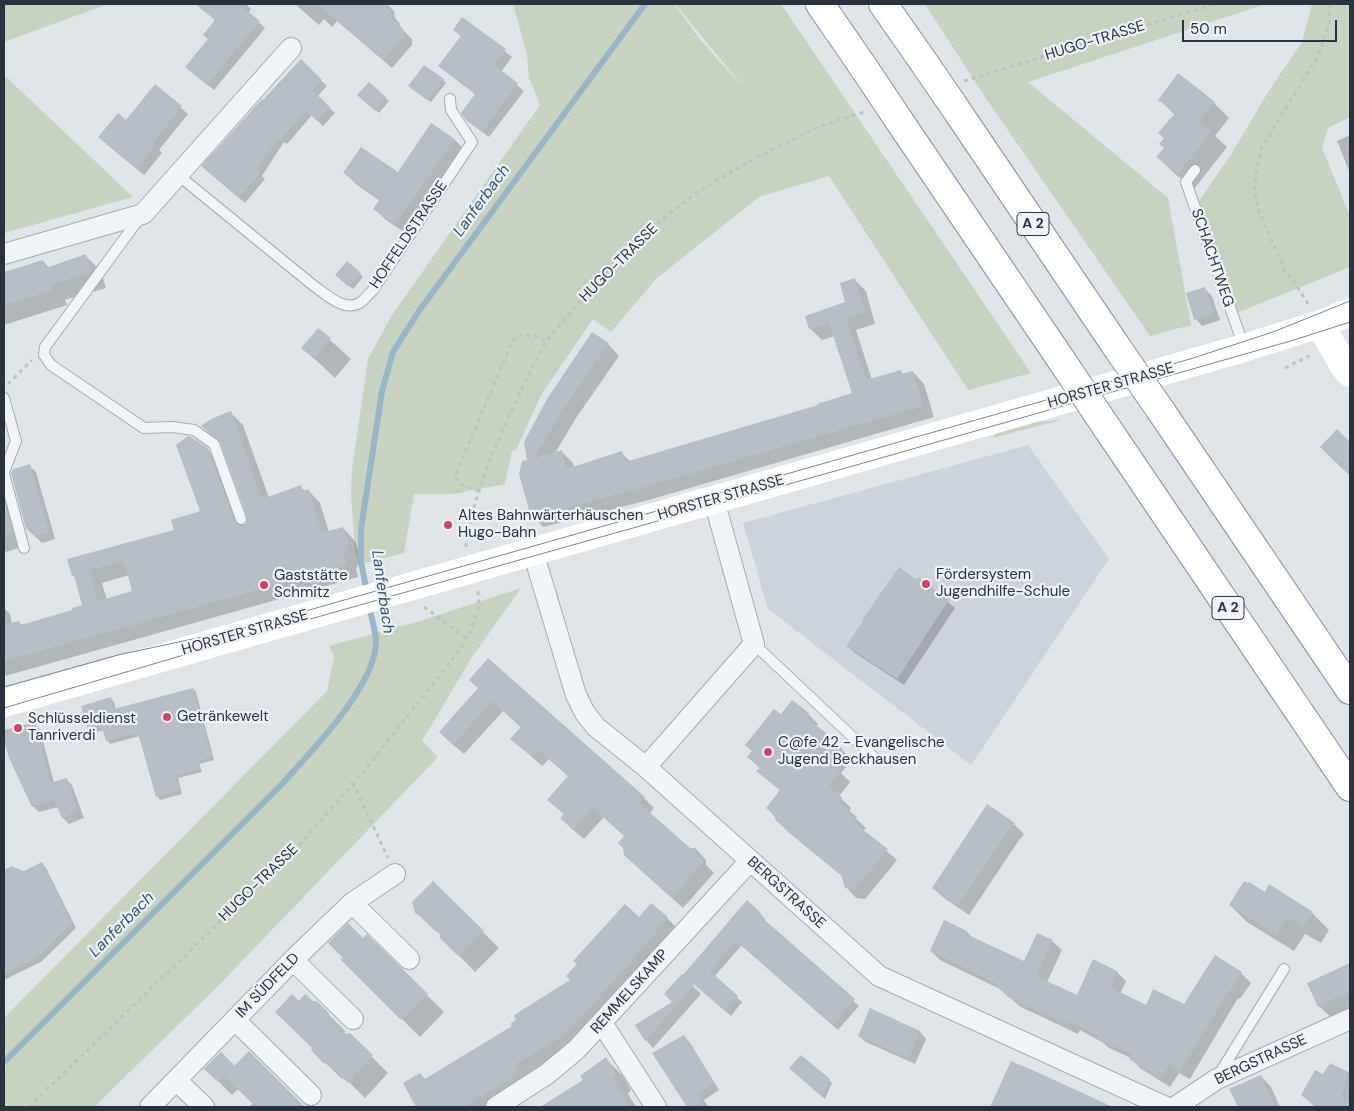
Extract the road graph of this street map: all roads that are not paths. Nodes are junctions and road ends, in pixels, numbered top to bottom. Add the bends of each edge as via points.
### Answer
1 (820, 4) edge
2 (883, 4) edge
3 (291, 48) dead end
4 (450, 99) dead end
5 (1195, 170) dead end
6 (178, 175) junction
7 (143, 214) junction
8 (4, 254) edge
9 (1350, 312) edge
10 (1320, 324) junction
11 (1244, 348) junction
12 (1350, 373) edge
13 (4, 398) edge
14 (4, 473) edge
15 (714, 500) junction
16 (241, 520) dead end
17 (24, 548) dead end
18 (533, 552) junction
19 (754, 644) junction
20 (1350, 690) edge
21 (4, 703) edge
22 (877, 760) dead end
23 (646, 767) junction
24 (1350, 787) edge
25 (750, 861) junction
26 (395, 874) road end
27 (352, 903) junction
28 (409, 959) dead end
29 (293, 960) junction
30 (1284, 969) dead end
31 (353, 1019) dead end
32 (1350, 1019) edge
33 (235, 1020) junction
34 (602, 1023) junction
35 (1217, 1079) junction
36 (176, 1080) junction
37 (311, 1095) dead end
38 (150, 1107) edge
39 (204, 1107) edge
40 (496, 1107) edge
41 (656, 1107) edge
42 (1166, 1107) edge
43 (1175, 1107) edge

1 - 24 main road, A 2, bridge
2 - 20 main road, A 2, bridge
3 - 6 street
4 - 6 lane, HOFFELDSTRASSE via 451,110 472,142 373,290 360,303 346,306 333,300
5 - 11 lane, SCHACHTWEG via 1186,182
6 - 7 street
7 - 8 street
7 - 16 lane via 45,347 44,355 51,365 144,428 194,430 214,444
9 - 10 main road, HORSTER STRASSE
10 - 11 main road, HORSTER STRASSE
10 - 12 main road
11 - 15 main road, HORSTER STRASSE
13 - 14 lane via 16,441
14 - 17 lane
15 - 18 main road, HORSTER STRASSE
15 - 19 street
18 - 21 main road, HORSTER STRASSE via 414,596 334,608
18 - 23 street, BERGSTRASSE via 576,695 585,713
19 - 22 lane
19 - 23 street
23 - 25 street, BERGSTRASSE
25 - 34 street, REMMELSKAMP
25 - 42 street, BERGSTRASSE via 879,976
26 - 27 street, IM SÜDFELD
27 - 28 street
27 - 29 street, IM SÜDFELD
29 - 31 street
29 - 33 street, IM SÜDFELD
30 - 35 lane
32 - 35 street, BERGSTRASSE
33 - 36 street, IM SÜDFELD
33 - 37 street
34 - 40 street, REMMELSKAMP via 547,1074
34 - 41 street
35 - 43 street, BERGSTRASSE
36 - 38 street, IM SÜDFELD
36 - 39 street

